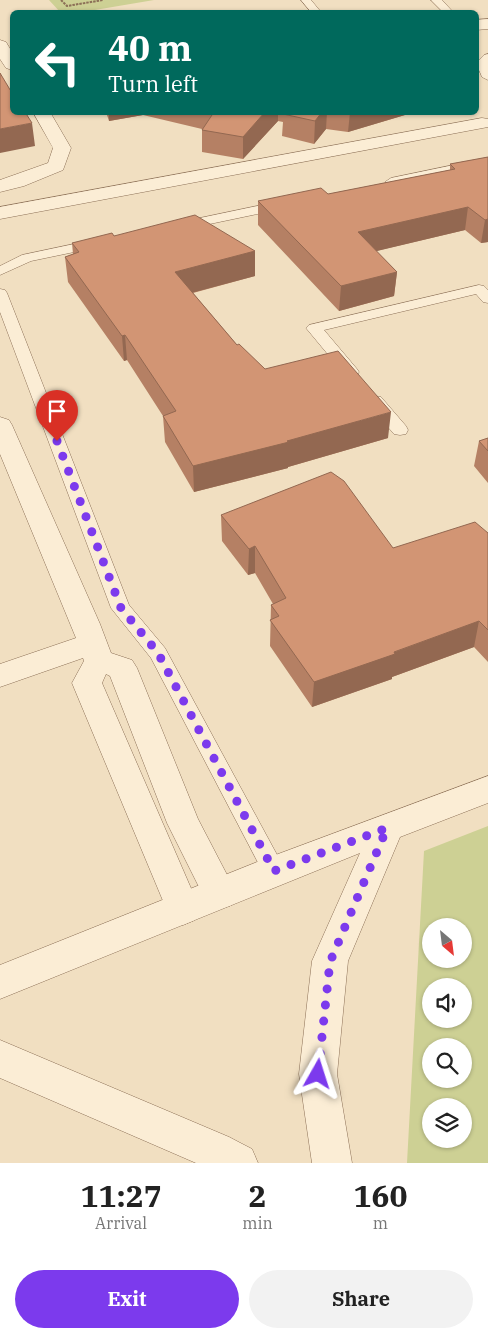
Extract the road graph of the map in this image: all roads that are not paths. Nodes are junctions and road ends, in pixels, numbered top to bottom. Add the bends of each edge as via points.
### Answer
1 (306, 0) edge
2 (436, 0) edge
3 (314, 10) edge
4 (446, 10) edge
5 (0, 45) edge
6 (488, 57) edge
7 (10, 62) edge
8 (488, 77) edge
9 (43, 115) edge
10 (482, 123) dead end
11 (488, 162) edge
12 (381, 184) edge
13 (0, 186) edge
14 (293, 202) edge
15 (0, 213) edge
16 (166, 229) edge
17 (108, 241) edge
18 (0, 271) edge
19 (0, 293) edge
20 (488, 299) edge
21 (0, 425) edge
22 (400, 430) dead end
23 (96, 652) junction
24 (0, 676) edge
25 (488, 789) edge
26 (387, 828) junction
27 (274, 871) junction
28 (220, 894) junction
29 (183, 909) junction
30 (0, 982) edge
31 (0, 1059) edge
32 (220, 1159) edge
33 (332, 1163) edge

1 - 3 lane
2 - 4 lane
5 - 7 street
6 - 8 lane via 482,63
9 - 13 street via 62,148 56,166
10 - 15 street
11 - 12 lane
14 - 16 lane
17 - 18 lane via 27,258
19 - 27 lane via 121,608 158,653
20 - 22 lane via 479,289 314,328
21 - 23 street
23 - 24 street
23 - 28 street via 122,668 183,823
23 - 29 street via 86,683
25 - 26 street
26 - 27 street
26 - 33 street via 330,962 318,1074
27 - 28 street
28 - 29 street
29 - 30 street
31 - 32 street

